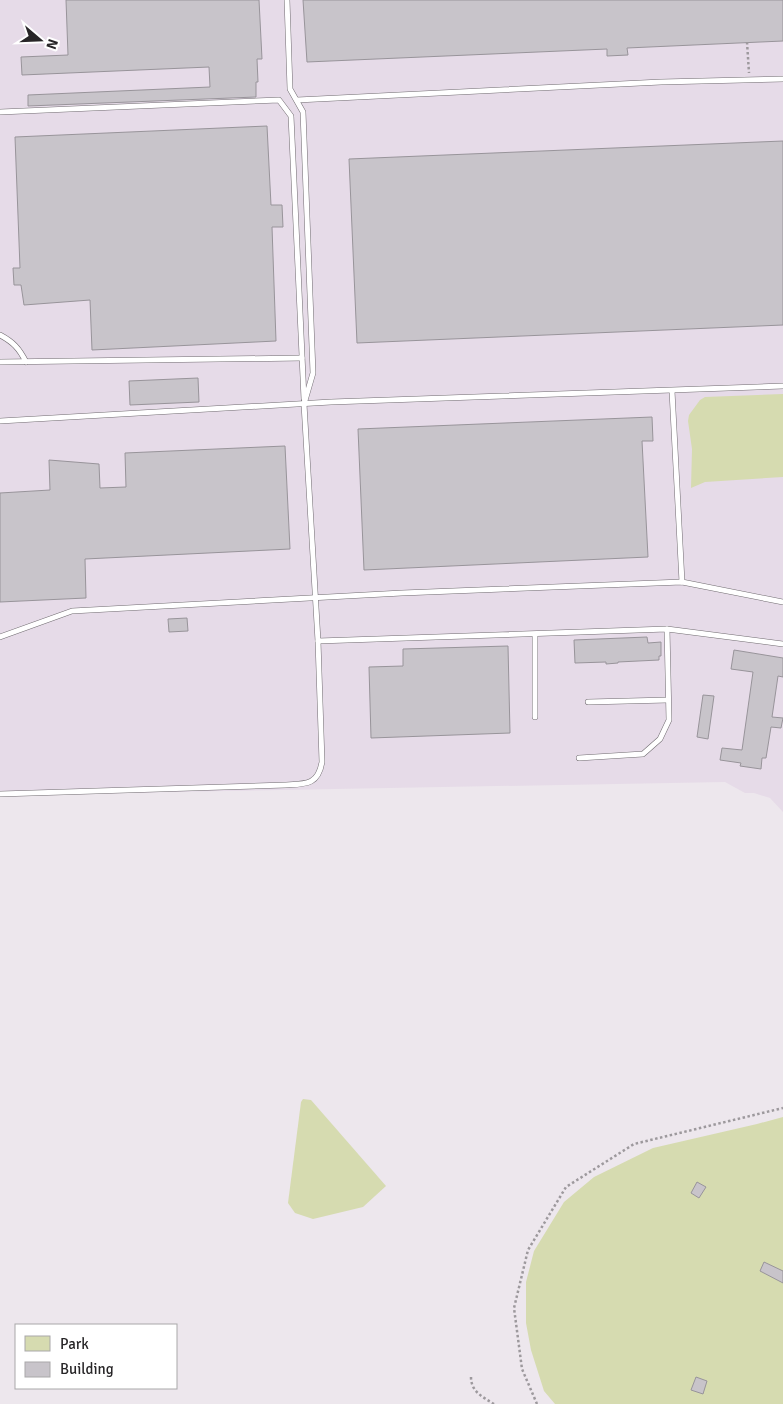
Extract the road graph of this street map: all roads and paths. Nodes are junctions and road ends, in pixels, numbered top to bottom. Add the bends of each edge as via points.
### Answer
1 (288, 0) edge
2 (747, 42) dead end
3 (757, 73) dead end
4 (783, 79) edge
5 (297, 100) junction
6 (0, 112) edge
7 (0, 335) edge
8 (302, 358) junction
9 (0, 362) edge
10 (26, 362) junction
11 (783, 386) edge
12 (672, 390) junction
13 (304, 404) junction
14 (0, 421) edge
15 (682, 582) junction
16 (316, 597) junction
17 (783, 602) edge
18 (667, 629) junction
19 (535, 635) junction
20 (0, 637) edge
21 (318, 641) junction
22 (783, 644) edge
23 (668, 700) junction
24 (588, 702) dead end
25 (535, 717) dead end
26 (579, 758) dead end
27 (0, 794) edge
28 (783, 1108) edge
29 (471, 1377) dead end
30 (494, 1404) edge
31 (536, 1404) edge

1 - 5 lane via 290,89
2 - 3 path via 749,72
4 - 5 lane
5 - 13 lane via 303,112 313,373
6 - 8 lane via 279,100 291,116
7 - 10 lane via 14,343
8 - 10 lane
8 - 13 lane
9 - 10 lane
11 - 12 lane
12 - 13 lane
12 - 15 lane
13 - 14 lane
13 - 16 lane
15 - 16 lane
15 - 17 lane
16 - 20 lane via 72,611
16 - 21 lane
18 - 19 lane
18 - 22 lane
18 - 23 lane
19 - 21 lane
19 - 25 lane
21 - 27 lane via 322,762 312,782
23 - 24 lane
23 - 26 lane via 669,720 663,733 643,754
28 - 31 path via 634,1144 566,1188 528,1250 514,1308 522,1369
29 - 30 path via 476,1392

